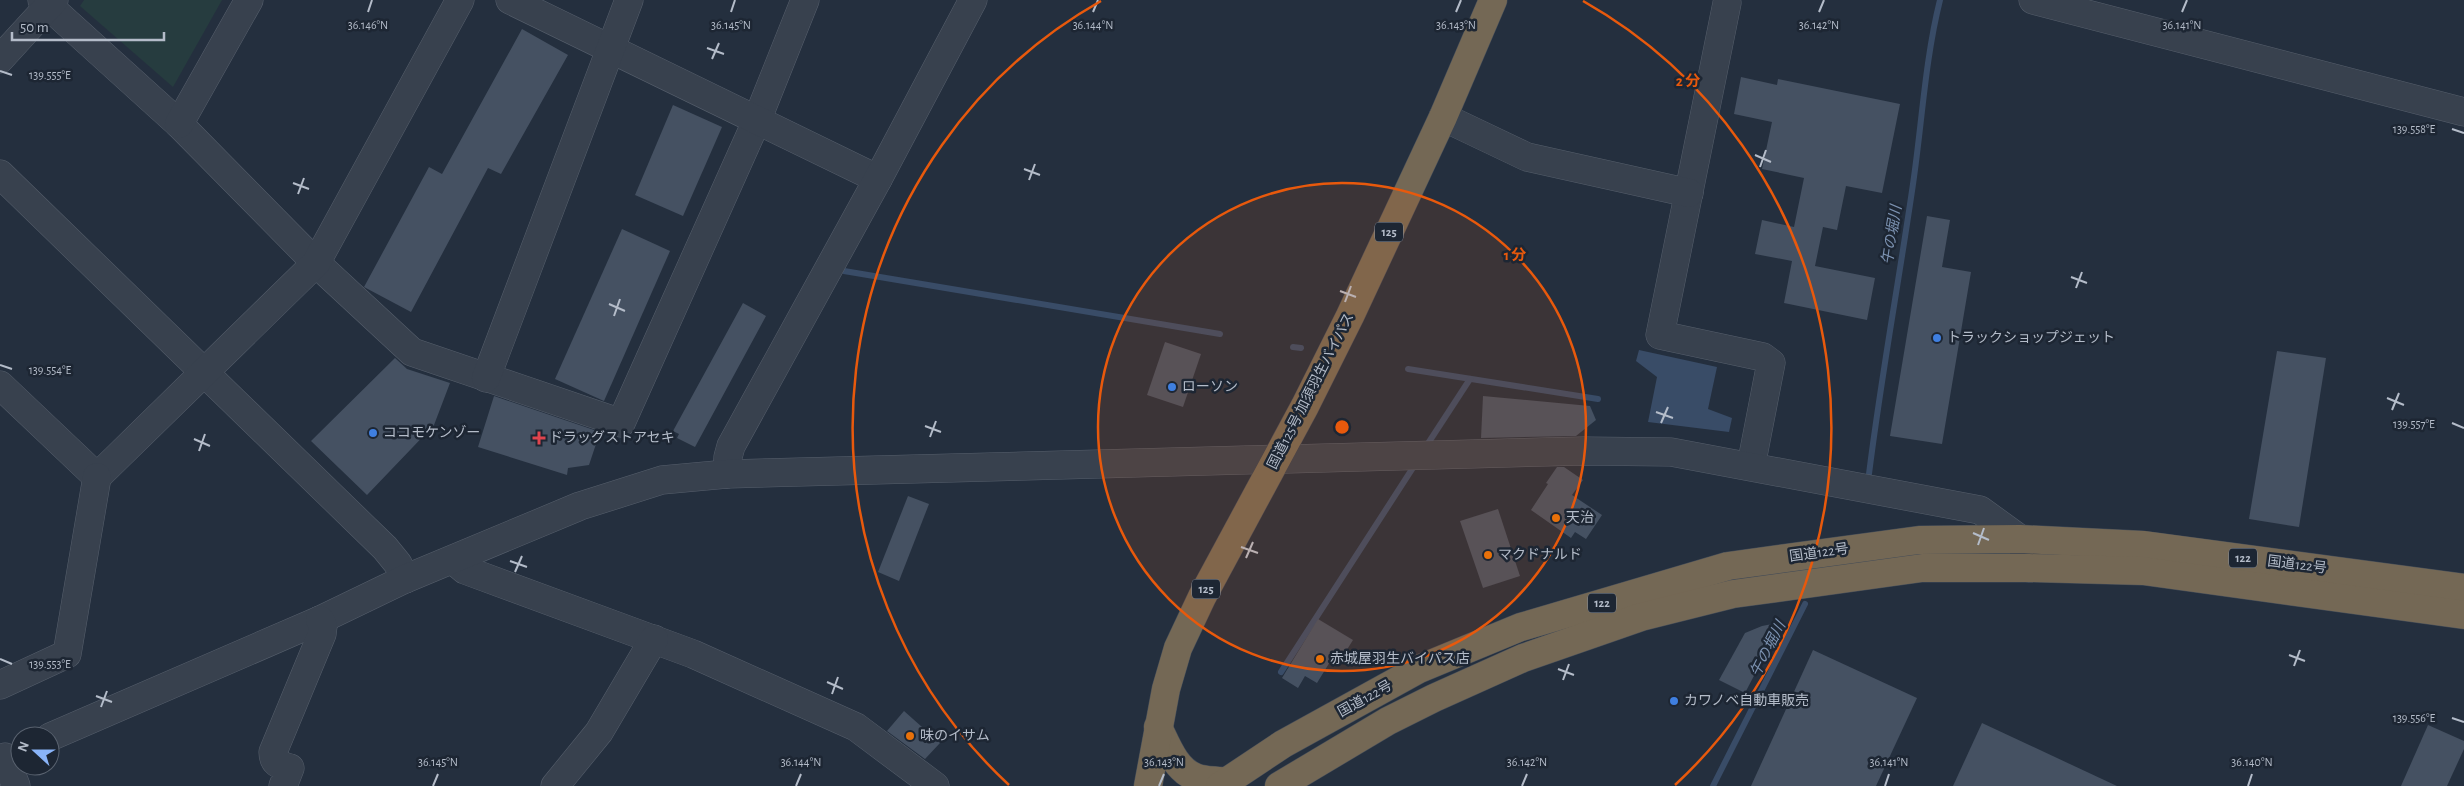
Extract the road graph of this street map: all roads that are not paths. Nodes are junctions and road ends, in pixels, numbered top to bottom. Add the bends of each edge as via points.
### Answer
1 (248, 0) edge
2 (460, 0) edge
3 (510, 0) edge
4 (629, 0) edge
5 (805, 0) edge
6 (973, 0) edge
7 (1493, 0) edge
8 (2033, 0) edge
9 (48, 2) edge
10 (1727, 3) dead end
11 (611, 49) junction
12 (0, 59) edge
13 (2464, 112) edge
14 (1443, 117) junction
15 (757, 120) junction
16 (179, 124) junction
17 (0, 174) edge
18 (878, 179) junction
19 (1689, 193) junction
20 (316, 263) junction
21 (206, 372) junction
22 (486, 378) junction
23 (2, 390) edge
24 (1276, 459) junction
25 (1751, 466) junction
26 (728, 474) junction
27 (97, 477) junction
28 (2020, 539) junction
29 (453, 560) junction
30 (2029, 568) junction
31 (405, 579) junction
32 (2464, 588) edge
33 (2464, 615) edge
34 (320, 620) junction
35 (654, 639) junction
36 (0, 685) edge
37 (1158, 727) junction
38 (60, 733) edge
39 (8, 755) edge
40 (1223, 784) edge
41 (16, 786) edge
42 (283, 786) edge
43 (555, 786) edge
44 (935, 786) edge
45 (1148, 786) edge
46 (1279, 786) edge

1 - 16 street
2 - 20 street
3 - 11 street
4 - 11 street
5 - 15 street
6 - 18 street
7 - 14 highway, 国道125号 加須羽生バイパス / 125
8 - 13 street
9 - 12 street
9 - 16 street
10 - 19 street
11 - 15 street
11 - 22 street
14 - 19 street via 1528,157
14 - 24 highway, 国道125号 加須羽生バイパス / 125 via 1350,316
15 - 18 street
15 - 22 street via 621,423
16 - 20 street
17 - 21 street
18 - 26 street via 731,446
19 - 25 street via 1660,335 1763,357 1771,363
20 - 21 street
20 - 22 street via 412,352
21 - 27 street
21 - 31 street via 385,548
23 - 27 street
24 - 25 street via 1671,452
24 - 26 street
24 - 37 highway, 国道125号 加須羽生バイパス / 125 via 1178,648
25 - 28 street via 1980,510
26 - 29 street via 662,480 621,492
27 - 36 street via 67,654
28 - 30 street
28 - 32 highway, 国道122号 / 122 via 2143,545
28 - 40 highway, 国道122号 / 122 via 1919,540 1728,566 1531,624 1419,669 1283,744
29 - 31 street
29 - 35 street via 466,570
30 - 33 highway, 国道122号 / 122 via 2143,571
30 - 46 highway, 国道122号 / 122 via 1922,568 1733,594 1641,617 1523,658 1434,698 1352,741
31 - 34 street
34 - 38 street
34 - 42 street via 322,634 273,752 276,763 290,768
35 - 43 street via 599,732
35 - 44 street via 856,727
37 - 40 highway via 1174,759 1184,770 1195,777
37 - 45 highway, 国道125号 加須羽生バイパス / 125
39 - 41 street

